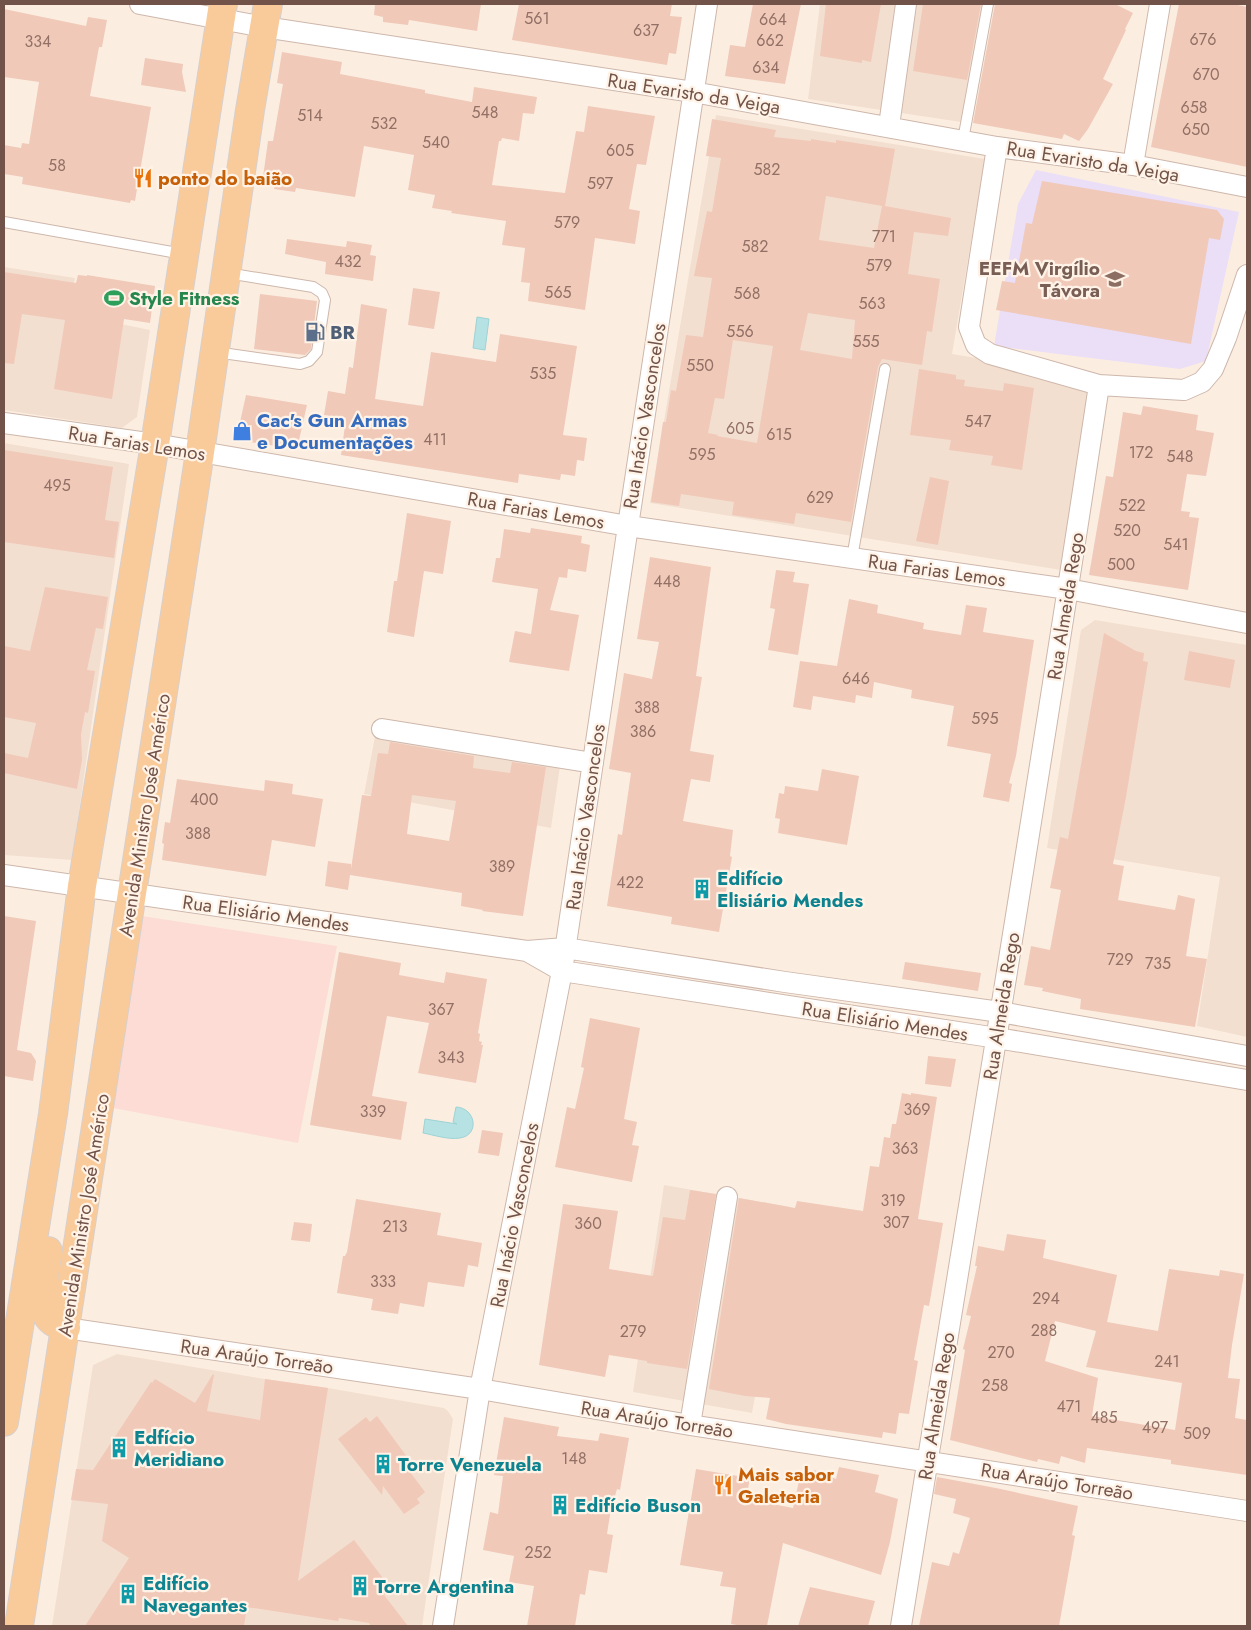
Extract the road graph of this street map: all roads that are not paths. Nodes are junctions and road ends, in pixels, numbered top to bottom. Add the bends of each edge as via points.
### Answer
1 (140, 4) edge
2 (708, 4) edge
3 (906, 4) edge
4 (988, 4) edge
5 (1160, 4) edge
6 (221, 11) edge
7 (266, 15) edge
8 (693, 92) junction
9 (889, 126) junction
10 (963, 140) junction
11 (997, 147) junction
12 (1133, 165) junction
13 (1247, 187) edge
14 (4, 222) edge
15 (184, 254) junction
16 (226, 273) junction
17 (1247, 275) edge
18 (214, 352) junction
19 (885, 369) dead end
20 (1099, 385) junction
21 (4, 423) edge
22 (155, 444) junction
23 (200, 452) junction
24 (628, 526) junction
25 (852, 558) junction
26 (1068, 589) junction
27 (1247, 623) edge
28 (382, 729) dead end
29 (593, 763) junction
30 (4, 875) edge
31 (82, 886) junction
32 (132, 893) junction
33 (565, 948) junction
34 (527, 951) junction
35 (562, 972) junction
36 (803, 985) junction
37 (800, 1008) junction
38 (1000, 1012) junction
39 (997, 1038) junction
40 (1238, 1054) edge
41 (1225, 1077) junction
42 (1247, 1080) edge
43 (53, 1114) junction
44 (727, 1198) dead end
45 (12, 1314) edge
46 (66, 1328) junction
47 (480, 1389) junction
48 (4, 1422) edge
49 (690, 1425) junction
50 (927, 1462) junction
51 (1247, 1511) edge
52 (19, 1626) edge
53 (443, 1626) edge
54 (900, 1626) edge

1 - 6 street, Rua Evaristo da Veiga
2 - 8 street, Rua Inácio Vasconcelos
3 - 9 street
4 - 10 lane
5 - 12 street
6 - 7 street, Rua Evaristo da Veiga
6 - 15 main road
7 - 8 street, Rua Evaristo da Veiga
7 - 16 main road, Avenida Ministro José Américo
8 - 9 street, Rua Evaristo da Veiga
8 - 24 street, Rua Inácio Vasconcelos
9 - 10 street, Rua Evaristo da Veiga
10 - 11 street, Rua Evaristo da Veiga
11 - 12 street, Rua Evaristo da Veiga
11 - 20 street via 969,327 972,337 976,345 990,354
12 - 13 street, Rua Evaristo da Veiga
14 - 15 lane
15 - 22 main road
16 - 18 main road, Avenida Ministro José Américo
16 - 18 lane via 313,287 322,293 325,300 317,352 309,361 300,364
17 - 20 street via 1213,369 1202,382 1184,390
18 - 23 main road, Avenida Ministro José Américo
19 - 25 lane
20 - 26 street, Rua Almeida Rego
21 - 22 street, Rua Farias Lemos
22 - 23 street, Rua Farias Lemos
22 - 31 main road
23 - 24 street, Rua Farias Lemos
23 - 32 main road, Avenida Ministro José Américo
24 - 25 street, Rua Farias Lemos
24 - 29 street, Rua Inácio Vasconcelos
25 - 26 street, Rua Farias Lemos
26 - 27 street, Rua Farias Lemos
26 - 38 street, Rua Almeida Rego
28 - 29 street
29 - 33 street, Rua Inácio Vasconcelos
30 - 31 street, Rua Elisiário Mendes
31 - 32 street, Rua Elisiário Mendes
31 - 43 main road
32 - 34 street, Rua Elisiário Mendes
32 - 46 main road, Avenida Ministro José Américo
33 - 34 street, Rua Elisiário Mendes
33 - 35 street, Rua Inácio Vasconcelos
33 - 36 street, Rua Elisiário Mendes
34 - 35 street, Rua Elisiário Mendes
35 - 37 street, Rua Elisiário Mendes
35 - 47 street, Rua Inácio Vasconcelos
36 - 37 street
36 - 38 street, Rua Elisiário Mendes
37 - 39 street, Rua Elisiário Mendes
38 - 39 street, Rua Almeida Rego
38 - 40 street, Rua Elisiário Mendes
39 - 41 street, Rua Elisiário Mendes
39 - 50 street, Rua Almeida Rego
40 - 41 street
41 - 42 street, Rua Elisiário Mendes
43 - 45 main road
43 - 46 main road via 62,1146 43,1305 48,1317
44 - 49 street
45 - 48 main road
46 - 47 street, Rua Araújo Torreão
46 - 52 main road, Avenida Ministro José Américo
47 - 49 street, Rua Araújo Torreão
47 - 53 street, Rua Inácio Vasconcelos
49 - 50 street, Rua Araújo Torreão
50 - 51 street, Rua Araújo Torreão
50 - 54 street, Rua Almeida Rego

